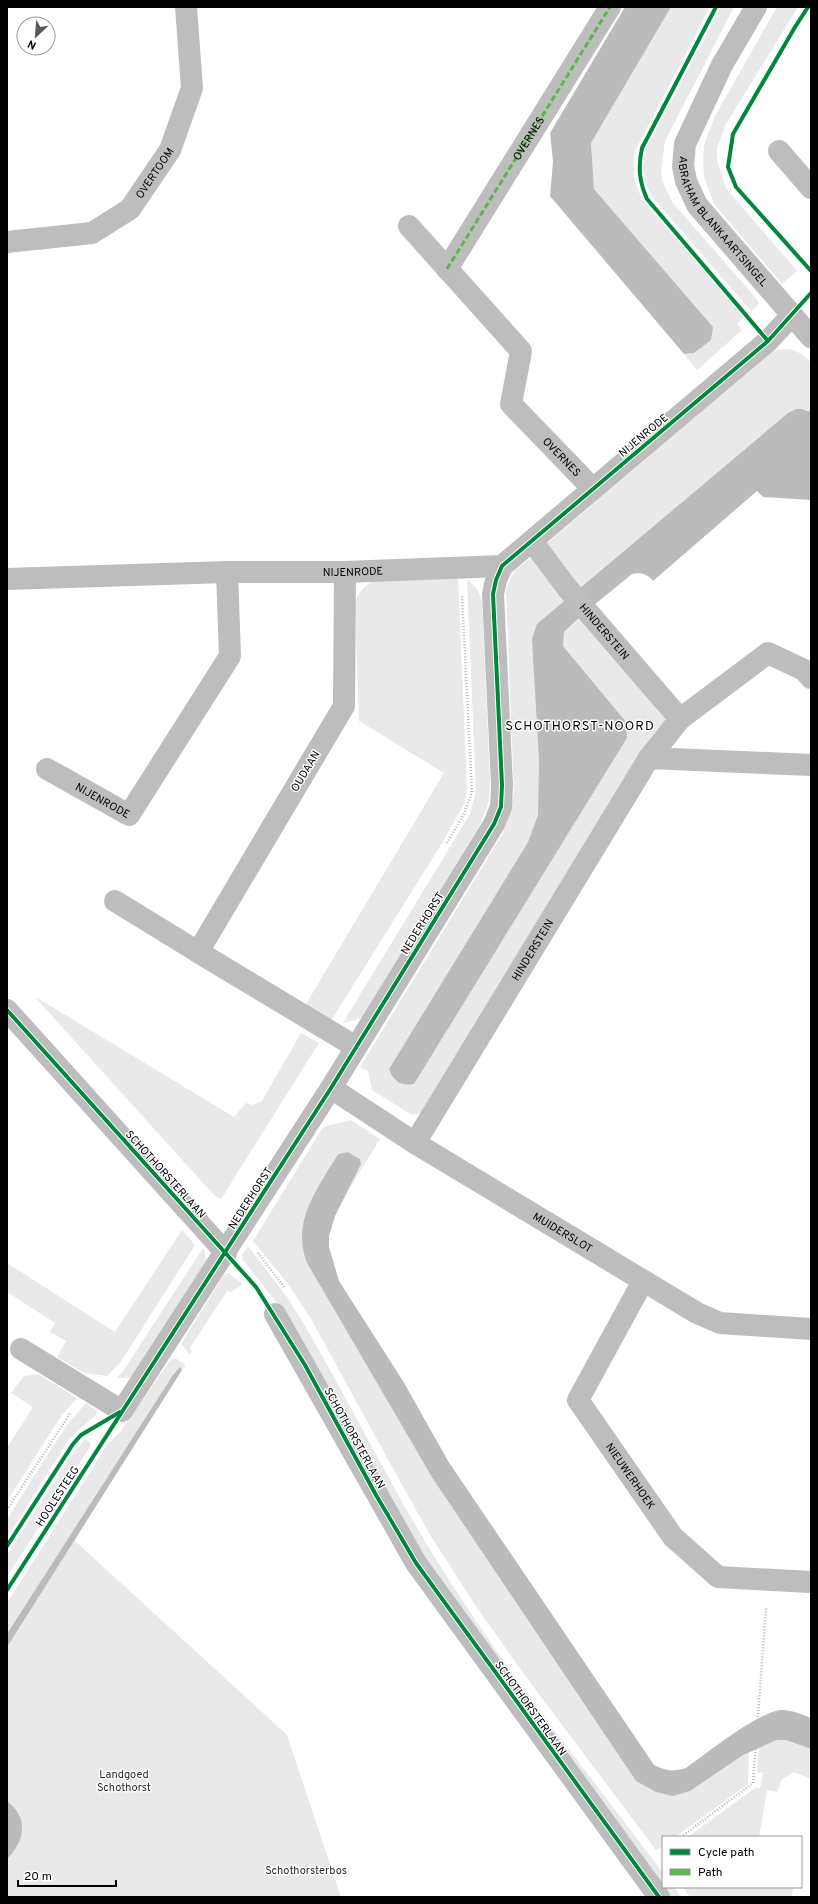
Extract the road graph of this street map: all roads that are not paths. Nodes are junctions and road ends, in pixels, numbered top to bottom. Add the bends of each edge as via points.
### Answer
1 (186, 7) edge
2 (610, 7) edge
3 (756, 7) edge
4 (779, 151) dead end
5 (811, 188) edge
6 (409, 226) dead end
7 (7, 242) edge
8 (447, 269) junction
9 (792, 315) junction
10 (811, 337) edge
11 (593, 489) junction
12 (532, 541) junction
13 (502, 566) junction
14 (227, 572) junction
15 (345, 572) junction
16 (7, 579) edge
17 (811, 678) edge
18 (680, 719) junction
19 (650, 758) junction
20 (811, 765) edge
21 (47, 769) dead end
22 (115, 901) dead end
23 (198, 952) junction
24 (7, 1010) edge
25 (356, 1047) junction
26 (331, 1088) junction
27 (415, 1142) junction
28 (226, 1253) junction
29 (643, 1281) junction
30 (275, 1314) dead end
31 (811, 1329) edge
32 (21, 1349) dead end
33 (811, 1582) edge
34 (659, 1897) edge

1 - 7 street, OVERTOOM via 192,88 170,150 130,209 92,233
2 - 8 street, OVERNES
3 - 9 street, ABRAHAM BLANKAARTSINGEL via 722,65 686,144 683,166 686,181 697,205
4 - 5 street
6 - 8 street, OVERNES
8 - 11 street, OVERNES via 521,351 511,404
9 - 10 street, ABRAHAM BLANKAARTSINGEL
9 - 11 street, NIJENRODE via 768,341
11 - 12 street, NIJENRODE
12 - 13 street, NIJENRODE
12 - 18 street, HINDERSTEIN via 568,589
13 - 15 street, NIJENRODE
13 - 25 street, NEDERHORST via 493,594 502,785 500,807 494,824
14 - 15 street, NIJENRODE
14 - 16 street, NIJENRODE
14 - 21 street, NIJENRODE via 230,656 129,815
15 - 23 street, OUDAAN via 344,706
17 - 18 street, HINDERSTEIN via 804,670 768,653
18 - 19 street, HINDERSTEIN
19 - 20 street
19 - 27 street, HINDERSTEIN
22 - 23 street
23 - 25 street
24 - 28 street, SCHOTHORSTERLAAN
25 - 26 street, NEDERHORST
26 - 27 street, MUIDERSLOT
26 - 28 street, NEDERHORST
27 - 29 street, MUIDERSLOT
28 - 32 street via 122,1411
29 - 31 street, MUIDERSLOT via 697,1313 720,1323
29 - 33 street, NIEUWERHOEK via 578,1400 673,1537 718,1577
30 - 34 street, SCHOTHORSTERLAAN via 416,1563

